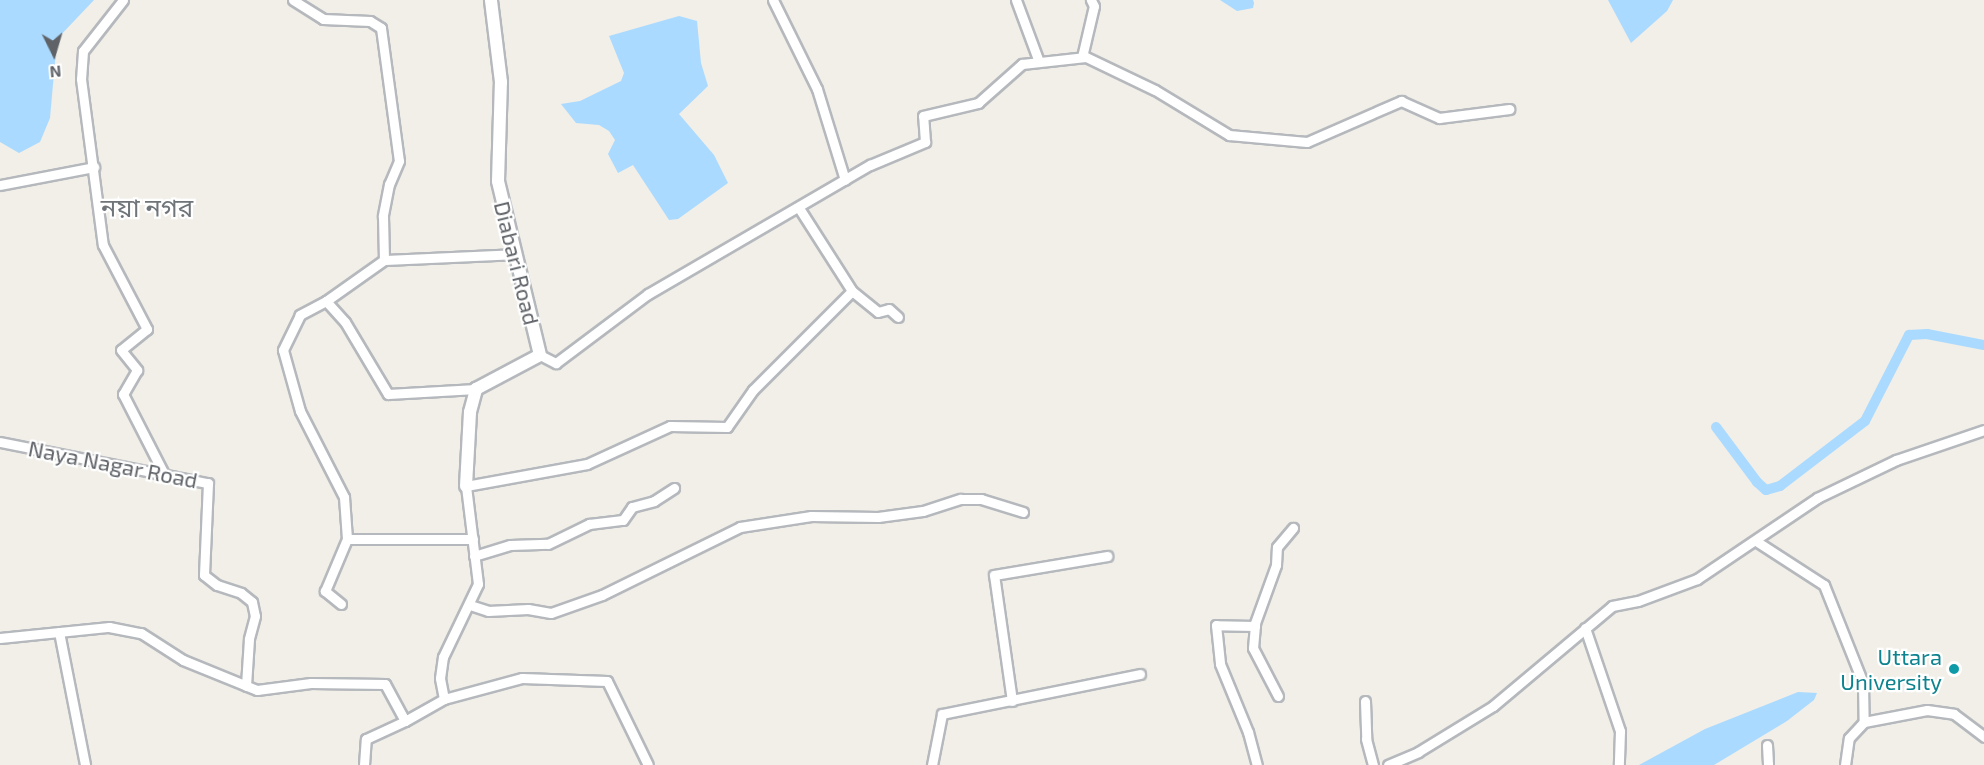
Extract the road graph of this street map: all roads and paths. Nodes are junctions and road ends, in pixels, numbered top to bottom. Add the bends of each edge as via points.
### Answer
1 (123, 0) edge
2 (293, 0) edge
3 (491, 0) edge
4 (773, 0) edge
5 (1016, 0) edge
6 (1091, 0) edge
7 (1082, 57) junction
8 (1039, 62) junction
9 (1509, 109) dead end
10 (94, 167) junction
11 (845, 180) junction
12 (0, 185) edge
13 (799, 208) junction
14 (514, 254) junction
15 (384, 260) junction
16 (852, 291) junction
17 (326, 301) junction
18 (898, 317) dead end
19 (540, 356) junction
20 (476, 389) junction
21 (1984, 430) edge
22 (0, 442) edge
23 (164, 474) junction
24 (466, 486) junction
25 (674, 488) dead end
26 (1023, 512) dead end
27 (1293, 528) dead end
28 (347, 539) junction
29 (473, 539) junction
30 (1756, 541) junction
31 (474, 556) junction
32 (1107, 556) dead end
33 (340, 604) dead end
34 (470, 605) junction
35 (1255, 626) junction
36 (1586, 628) junction
37 (59, 632) junction
38 (0, 638) edge
39 (1140, 675) dead end
40 (246, 686) junction
41 (1278, 696) dead end
42 (444, 699) junction
43 (1012, 701) junction
44 (1365, 701) dead end
45 (405, 721) junction
46 (1864, 722) junction
47 (1984, 736) edge
48 (1767, 745) dead end
49 (85, 765) edge
50 (364, 765) edge
51 (648, 765) edge
52 (932, 765) edge
53 (1257, 765) edge
54 (1373, 765) edge
55 (1388, 765) edge
56 (1619, 765) edge
57 (1768, 765) edge
58 (1845, 765) edge

1 - 10 street via 83,51 81,79
2 - 15 street via 323,19 370,21 381,28 399,161 389,184 383,216
3 - 14 street, Diabari Road via 501,82 498,181
4 - 11 street via 817,89
5 - 8 street
6 - 7 street via 1094,6
7 - 8 street
7 - 9 street via 1155,90 1229,135 1306,142 1401,101 1439,118
8 - 11 street via 1022,64 978,103 922,116 925,142
10 - 12 street
10 - 23 street via 103,245 147,329 121,350 136,370 123,394
11 - 13 street
13 - 16 street
13 - 19 street via 648,294 556,363
14 - 15 street
14 - 19 street, Diabari Road
15 - 17 street
16 - 18 street via 878,312 889,309
16 - 24 street via 753,390 727,427 670,426 587,464
17 - 20 street via 345,322 388,394
17 - 28 street via 300,315 283,350 300,411 344,497
19 - 20 street, Diabari Road
20 - 24 street via 470,412
21 - 30 street via 1896,460 1816,498
22 - 23 street, Naya Nagar Road
23 - 40 street, Naya Nagar Road via 208,483 204,575 217,585 241,593 252,602 255,616 249,639
24 - 29 street
25 - 31 street via 654,501 632,507 623,520 589,524 548,544 510,545
26 - 34 street via 981,499 961,499 923,511 878,517 811,516 740,527 602,595 551,614 528,609 488,611
27 - 35 street via 1277,547 1276,565
28 - 29 street
28 - 33 street via 325,591
29 - 31 street
30 - 36 street via 1677,588 1612,606
30 - 46 street via 1824,585 1863,682
31 - 34 street via 478,584
32 - 43 street via 994,575
34 - 42 street via 443,657 440,678
35 - 41 street via 1253,648
35 - 53 street via 1216,625 1220,664
36 - 55 street via 1493,706 1418,752
36 - 56 street via 1620,730
37 - 38 street
37 - 40 street via 109,627 141,633 183,660
37 - 49 street
39 - 43 street
40 - 45 street via 257,690 311,683 384,684
42 - 45 street
42 - 51 street via 522,678 607,681
43 - 52 street via 942,714
44 - 54 street via 1366,739
45 - 50 street via 366,739
46 - 47 street via 1927,710 1954,714
46 - 58 street via 1849,738
48 - 57 street

